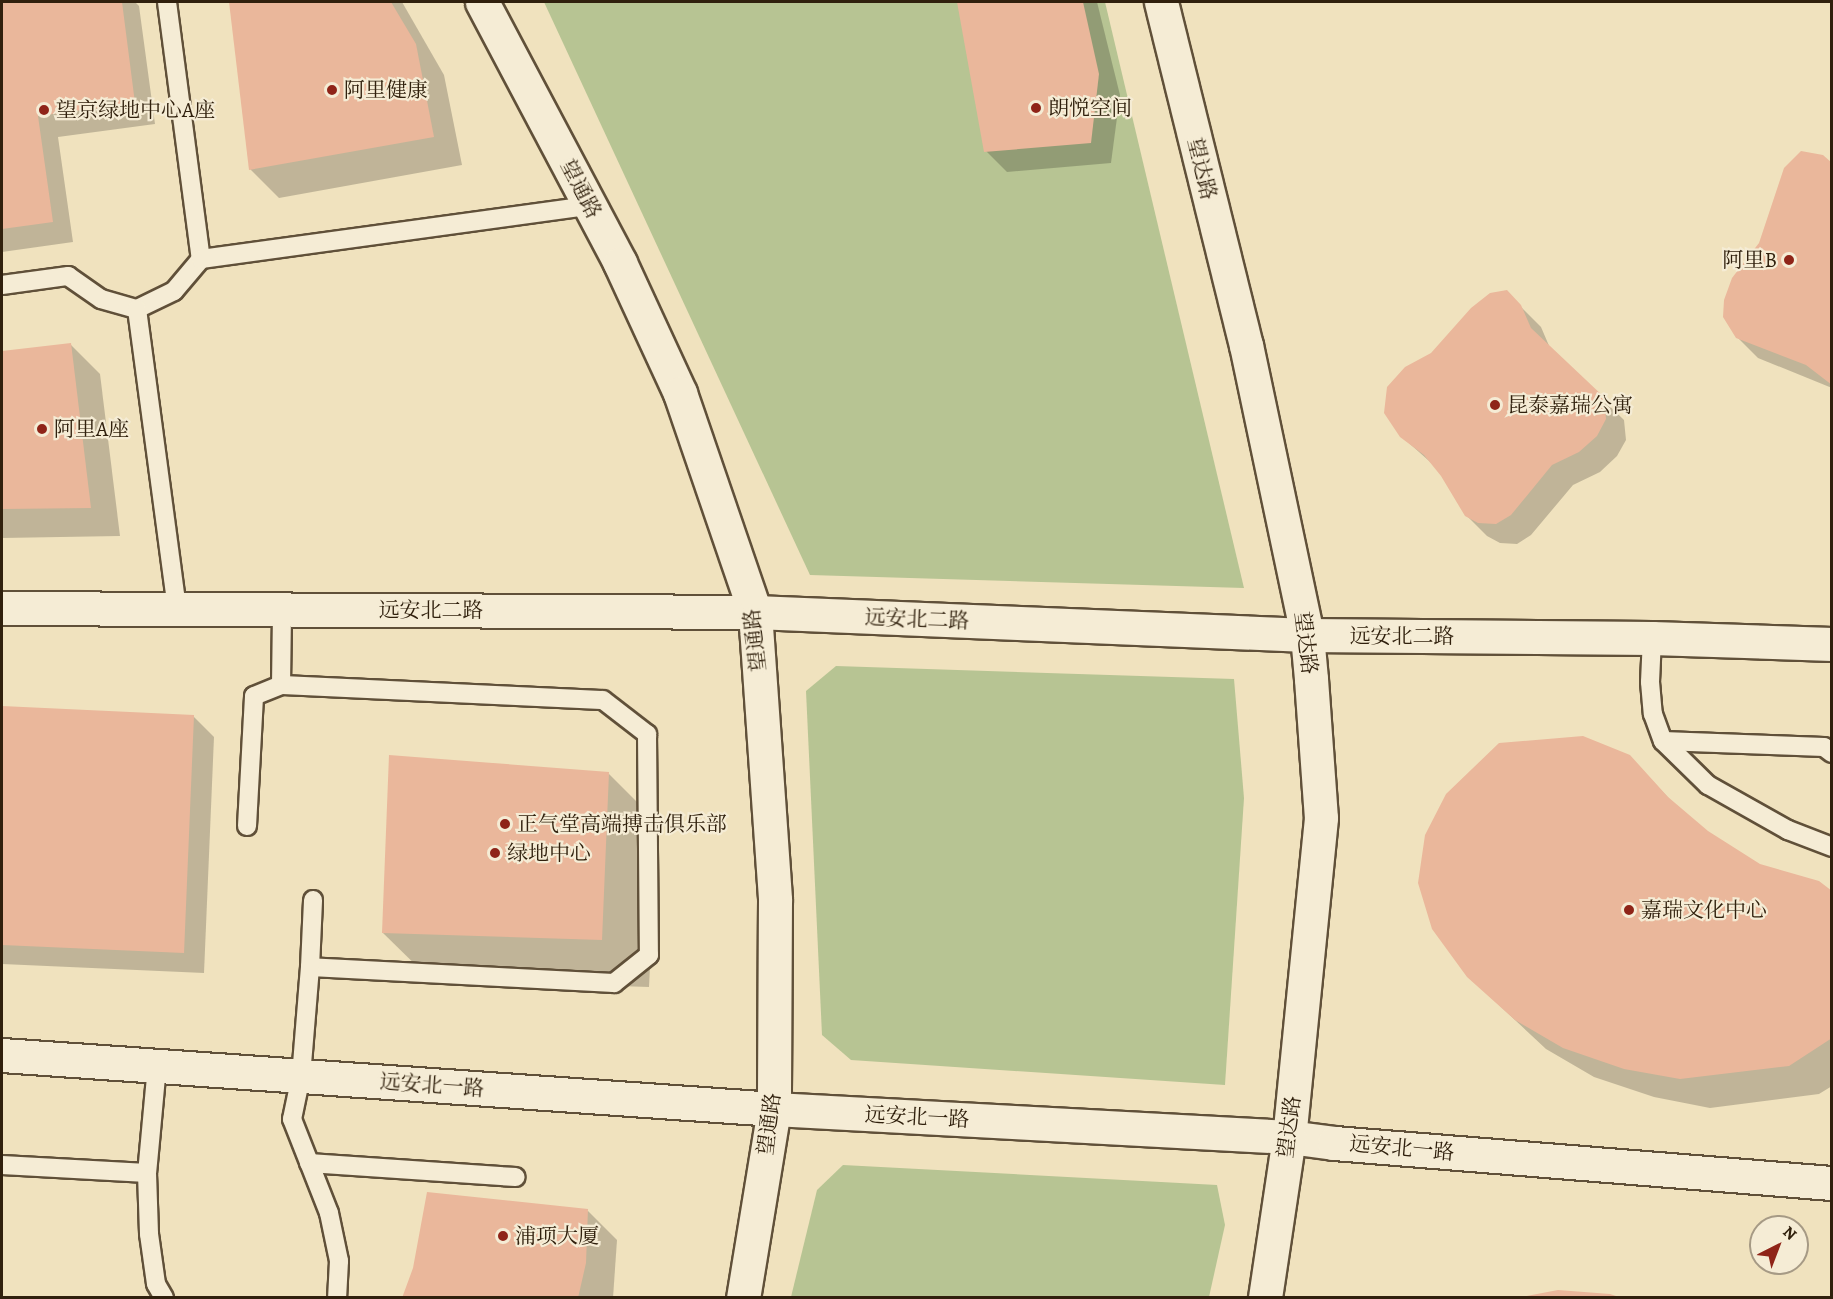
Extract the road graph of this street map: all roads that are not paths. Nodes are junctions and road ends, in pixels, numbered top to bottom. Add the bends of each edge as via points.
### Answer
1 (167, 2) edge
2 (482, 2) edge
3 (1161, 2) edge
4 (590, 206) junction
5 (201, 259) junction
6 (2, 285) edge
7 (137, 309) junction
8 (2, 608) edge
9 (177, 609) junction
10 (282, 610) junction
11 (755, 612) junction
12 (1307, 635) junction
13 (1652, 638) junction
14 (1832, 644) edge
15 (281, 685) junction
16 (1663, 741) junction
17 (1832, 753) edge
18 (247, 826) dead end
19 (1832, 847) edge
20 (313, 900) dead end
21 (310, 967) junction
22 (2, 1054) edge
23 (157, 1066) junction
24 (301, 1076) junction
25 (774, 1109) junction
26 (1289, 1137) junction
27 (309, 1163) junction
28 (2, 1164) edge
29 (147, 1173) junction
30 (516, 1178) dead end
31 (1832, 1183) edge
32 (164, 1298) edge
33 (337, 1298) edge
34 (742, 1298) edge
35 (1265, 1298) edge

1 - 5 lane
2 - 4 street, 望通路
3 - 12 street, 望达路 via 1246,345
4 - 5 lane
4 - 11 street, 望通路 via 680,393
5 - 7 lane via 174,291
6 - 7 lane via 68,276 101,299
7 - 9 lane
8 - 9 street, 远安北二路
9 - 10 street, 远安北二路
10 - 11 street, 远安北二路
10 - 15 lane
11 - 12 street, 远安北二路
11 - 25 street, 望通路 via 775,900
12 - 13 street, 远安北二路
12 - 26 street, 望达路 via 1321,818
13 - 14 street, 远安北二路
13 - 16 lane via 1653,714
15 - 18 lane via 254,696
15 - 21 lane via 603,700 647,734 648,955 614,983
16 - 17 lane via 1824,747
16 - 19 lane via 1708,785 1788,830
20 - 21 lane
21 - 24 lane
22 - 23 street, 远安北一路
23 - 24 street, 远安北一路
23 - 29 lane
24 - 25 street, 远安北一路
24 - 27 lane via 292,1119
25 - 26 street, 远安北一路
25 - 34 street, 望通路
26 - 31 street, 远安北一路
26 - 35 street, 望达路
27 - 30 lane
27 - 33 lane via 329,1213 339,1261
28 - 29 lane
29 - 32 lane via 149,1234 156,1284

